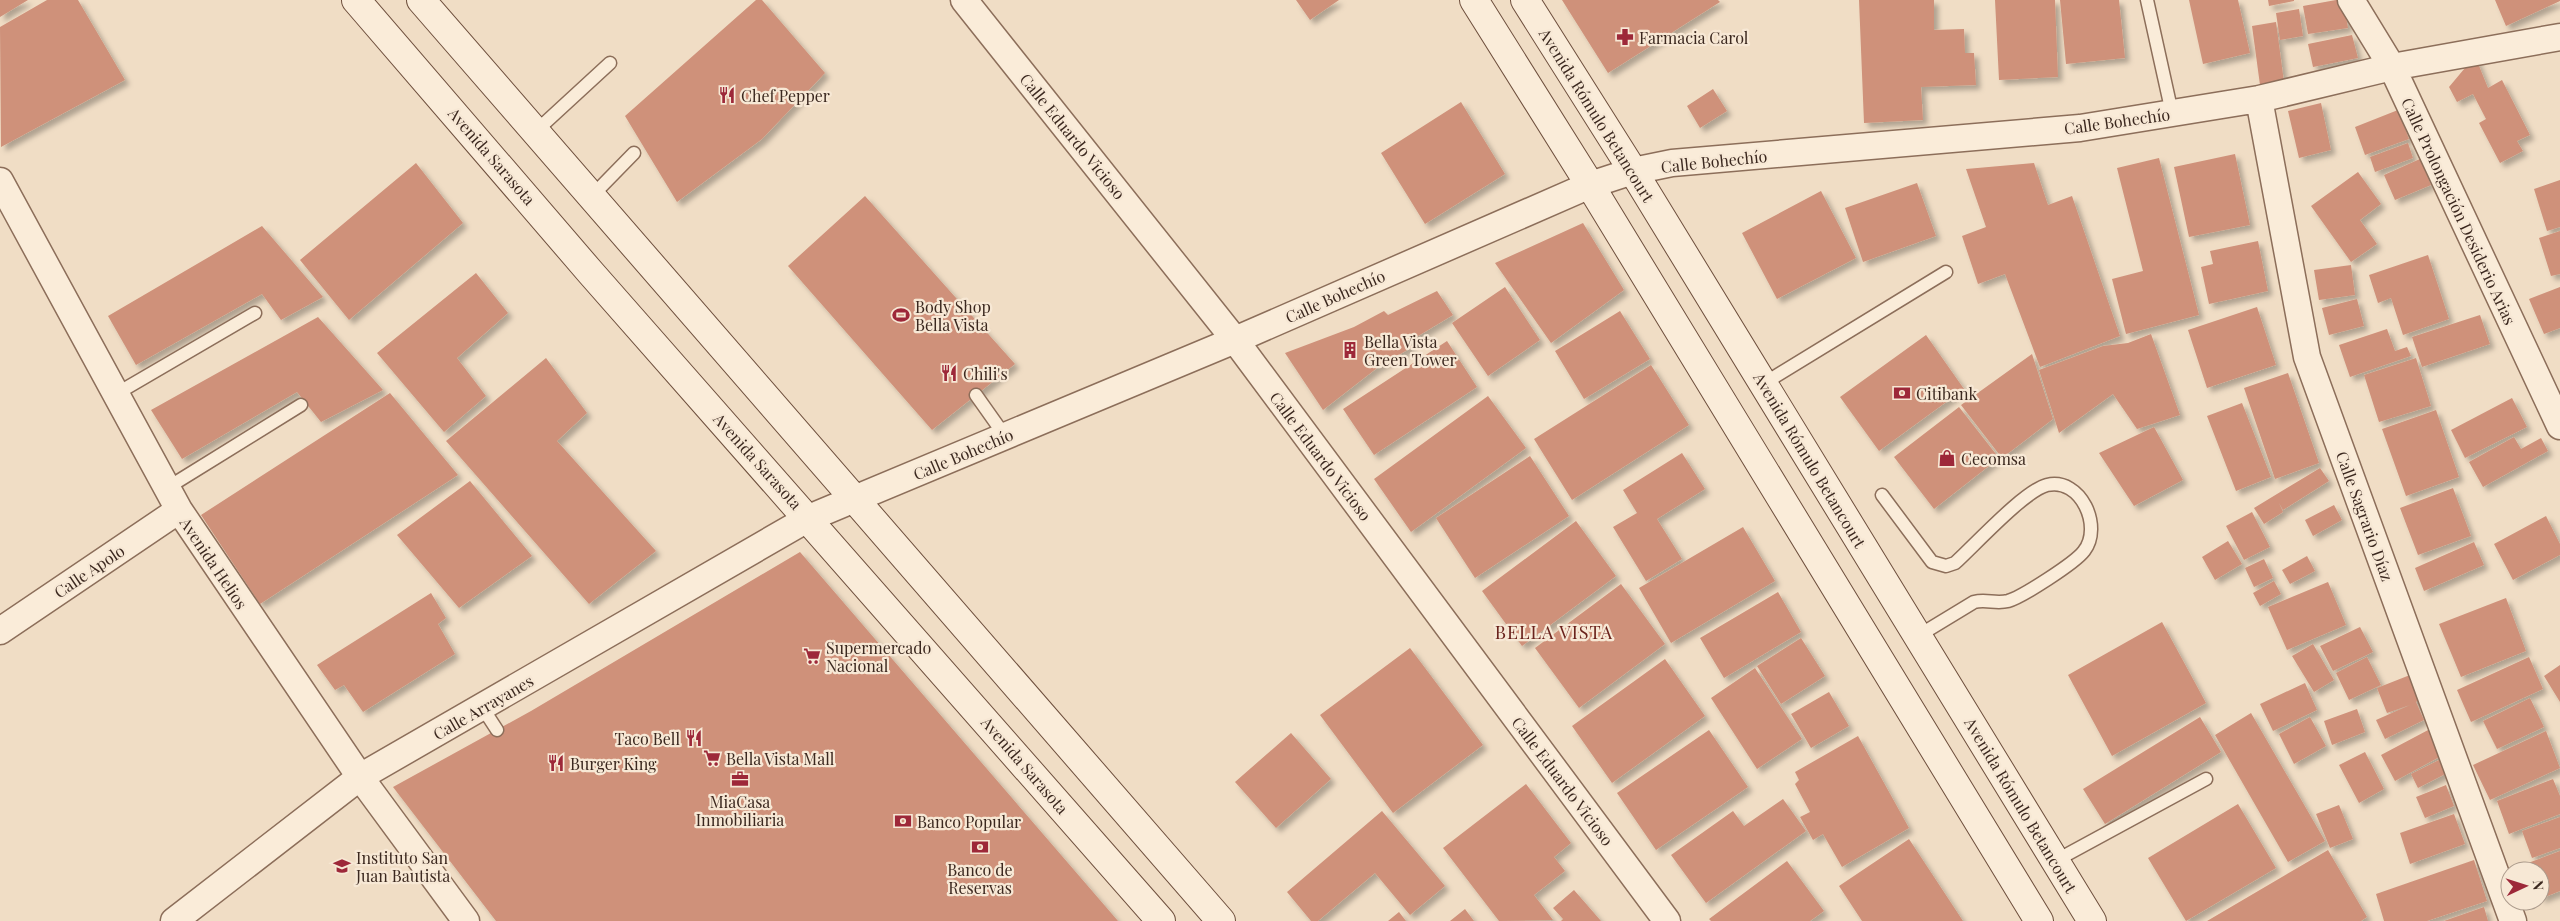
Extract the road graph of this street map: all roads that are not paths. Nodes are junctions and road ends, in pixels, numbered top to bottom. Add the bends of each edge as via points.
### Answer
1 (356, 0) edge
2 (421, 0) edge
3 (964, 0) edge
4 (1474, 0) edge
5 (1525, 0) edge
6 (2147, 0) edge
7 (2351, 0) edge
8 (2560, 37) edge
9 (610, 63) dead end
10 (2392, 67) junction
11 (2258, 99) junction
12 (2172, 113) junction
13 (535, 132) junction
14 (634, 153) dead end
15 (1633, 172) junction
16 (1590, 185) junction
17 (3, 192) edge
18 (591, 196) junction
19 (1946, 272) dead end
20 (255, 313) dead end
21 (1235, 340) junction
22 (1763, 384) junction
23 (116, 394) junction
24 (976, 395) dead end
25 (301, 405) dead end
26 (2560, 426) edge
27 (1005, 436) junction
28 (1882, 495) dead end
29 (173, 499) junction
30 (853, 500) junction
31 (809, 518) junction
32 (0, 631) edge
33 (1918, 636) junction
34 (482, 708) junction
35 (498, 730) dead end
36 (360, 778) junction
37 (2206, 779) dead end
38 (2055, 861) junction
39 (174, 921) edge
40 (466, 921) edge
41 (1161, 921) edge
42 (1221, 921) edge
43 (1667, 921) edge
44 (2039, 921) edge
45 (2092, 921) edge
46 (2512, 921) edge

1 - 31 main road, Avenida Sarasota via 591,273
2 - 13 main road
3 - 21 street, Calle Eduardo Vicioso
4 - 16 main road
5 - 15 main road, Avenida Rómulo Betancourt
6 - 12 lane
7 - 10 street, Calle Prolongación Desiderio Arias
8 - 10 street, Calle Bohechío
9 - 13 lane
10 - 11 street, Calle Bohechío
10 - 26 street, Calle Prolongación Desiderio Arias
11 - 12 street, Calle Bohechío
11 - 46 street, Calle Sagrario Díaz via 2307,358
12 - 15 street, Calle Bohechío via 2080,128 1672,163
13 - 18 main road
14 - 18 lane
15 - 16 street, Calle Bohechío
15 - 22 main road, Avenida Rómulo Betancourt
16 - 21 street, Calle Bohechío
16 - 44 main road
17 - 23 street, Avenida Helios
18 - 30 main road
19 - 22 lane
20 - 23 lane
21 - 27 street, Calle Bohechío
21 - 43 street, Calle Eduardo Vicioso
22 - 33 main road, Avenida Rómulo Betancourt
23 - 29 street, Avenida Helios
24 - 27 lane
25 - 29 lane
27 - 30 street, Calle Bohechío
28 - 33 lane via 1926,556 1938,565 1955,563 2018,504 2047,485 2067,486 2077,494 2090,523 2091,535 2084,551 2020,597 2007,601 1974,602
29 - 32 street, Calle Apolo
29 - 36 street, Avenida Helios
30 - 31 street, Calle Bohechío
30 - 42 main road
31 - 34 street, Calle Arrayanes
31 - 41 main road, Avenida Sarasota
33 - 38 main road, Avenida Rómulo Betancourt
34 - 35 lane
34 - 36 street, Calle Arrayanes
36 - 39 street, Calle Arrayanes
36 - 40 street, Avenida Helios
37 - 38 lane
38 - 45 main road, Avenida Rómulo Betancourt

